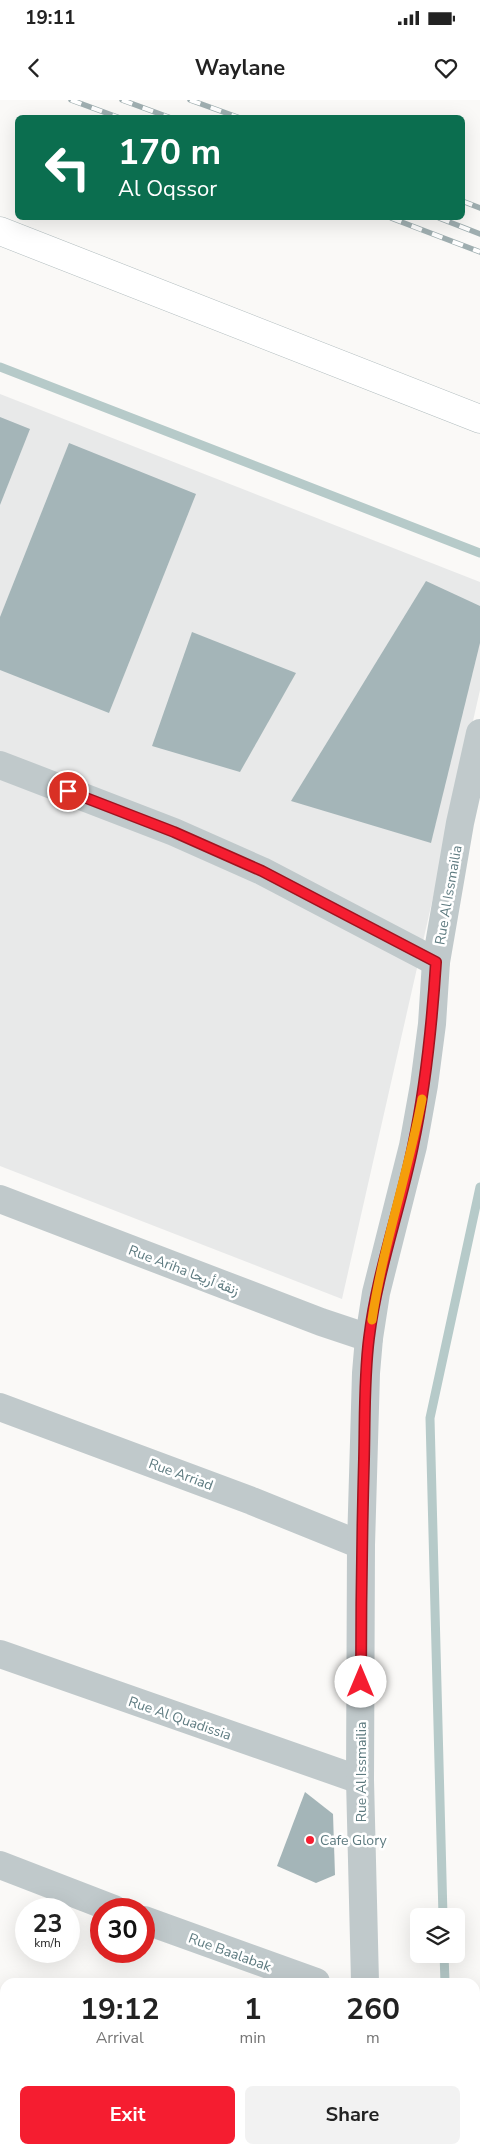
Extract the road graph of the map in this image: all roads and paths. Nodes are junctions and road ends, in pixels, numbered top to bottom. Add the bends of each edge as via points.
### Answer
1 (0, 231) edge
2 (480, 419) edge
3 (480, 733) edge
4 (0, 765) edge
5 (436, 962) junction
6 (0, 1199) edge
7 (369, 1338) junction
8 (0, 1407) edge
9 (362, 1545) junction
10 (0, 1654) edge
11 (360, 1780) junction
12 (0, 1865) edge
13 (90, 1900) edge
14 (155, 1924) edge
15 (305, 1978) edge
16 (365, 1978) edge

1 - 2 main road
3 - 5 street, Rue Al Issmailia via 460,823
4 - 5 street via 174,832 262,871
5 - 7 street, Rue Al Issmailia via 424,1085 413,1146 376,1293
6 - 7 street, Rue Ariha زنقة أريحا
7 - 9 street, Rue Al Issmailia
8 - 9 street, Rue Arriad
9 - 11 street, Rue Al Issmailia
10 - 11 street, Rue Al Quadissia
11 - 16 street, Rue Al Issmailia
12 - 13 street
14 - 15 street, Rue Baalabak

